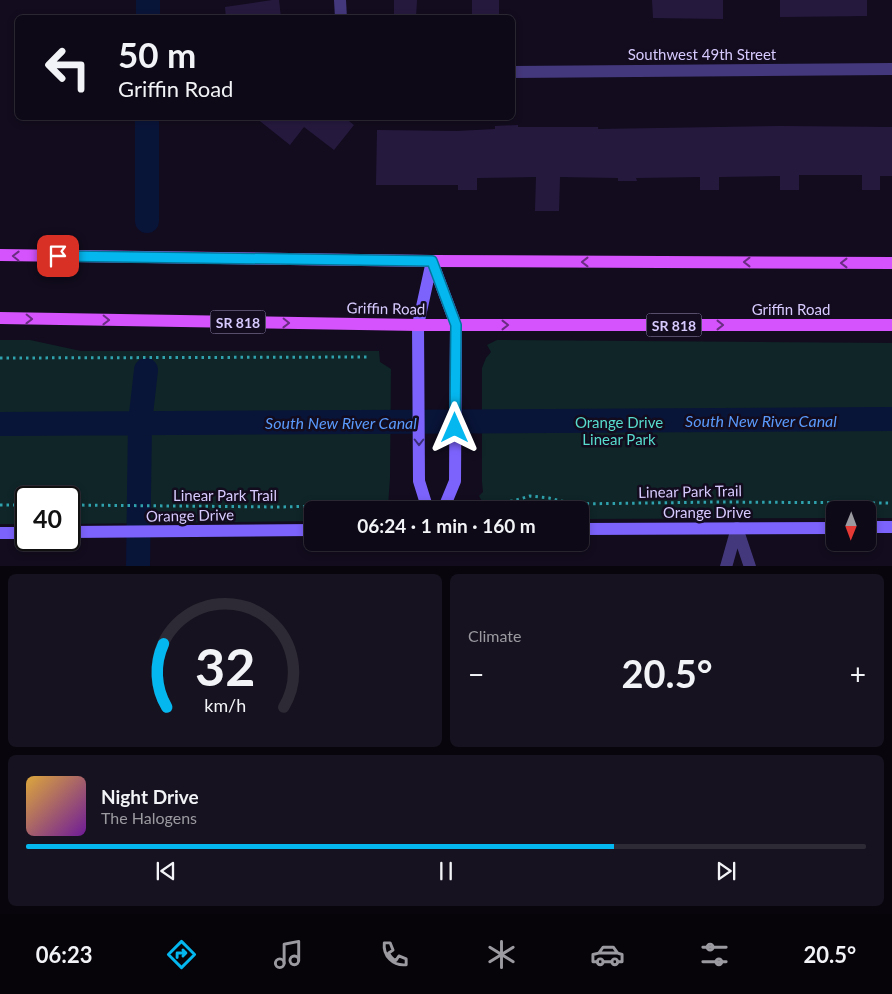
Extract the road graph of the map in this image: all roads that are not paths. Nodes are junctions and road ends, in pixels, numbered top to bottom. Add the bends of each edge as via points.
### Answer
1 (340, 0) edge
2 (341, 15) edge
3 (892, 70) edge
4 (515, 72) edge
5 (0, 256) edge
6 (432, 261) junction
7 (892, 263) edge
8 (0, 318) edge
9 (418, 325) junction
10 (456, 325) junction
11 (892, 325) edge
12 (425, 501) edge
13 (447, 501) edge
14 (876, 527) edge
15 (892, 527) edge
16 (737, 528) junction
17 (826, 528) edge
18 (589, 529) edge
19 (304, 530) edge
20 (80, 532) edge
21 (0, 533) edge
22 (15, 533) edge
23 (726, 566) edge
24 (750, 566) edge

1 - 2 street
3 - 4 street, Southwest 49th Street
6 -> 5 main road
7 -> 6 main road
6 - 9 street
6 - 10 street
8 -> 9 main road, Griffin Road / SR 818
9 - 10 main road, Griffin Road / SR 818
9 -> 12 street via 419,481
10 -> 11 main road, Griffin Road / SR 818
10 - 13 street via 455,481
14 - 15 street
16 - 17 street, Orange Drive
16 - 18 street, Orange Drive
16 - 23 street
16 - 24 street
19 - 20 street, Orange Drive
21 - 22 street

